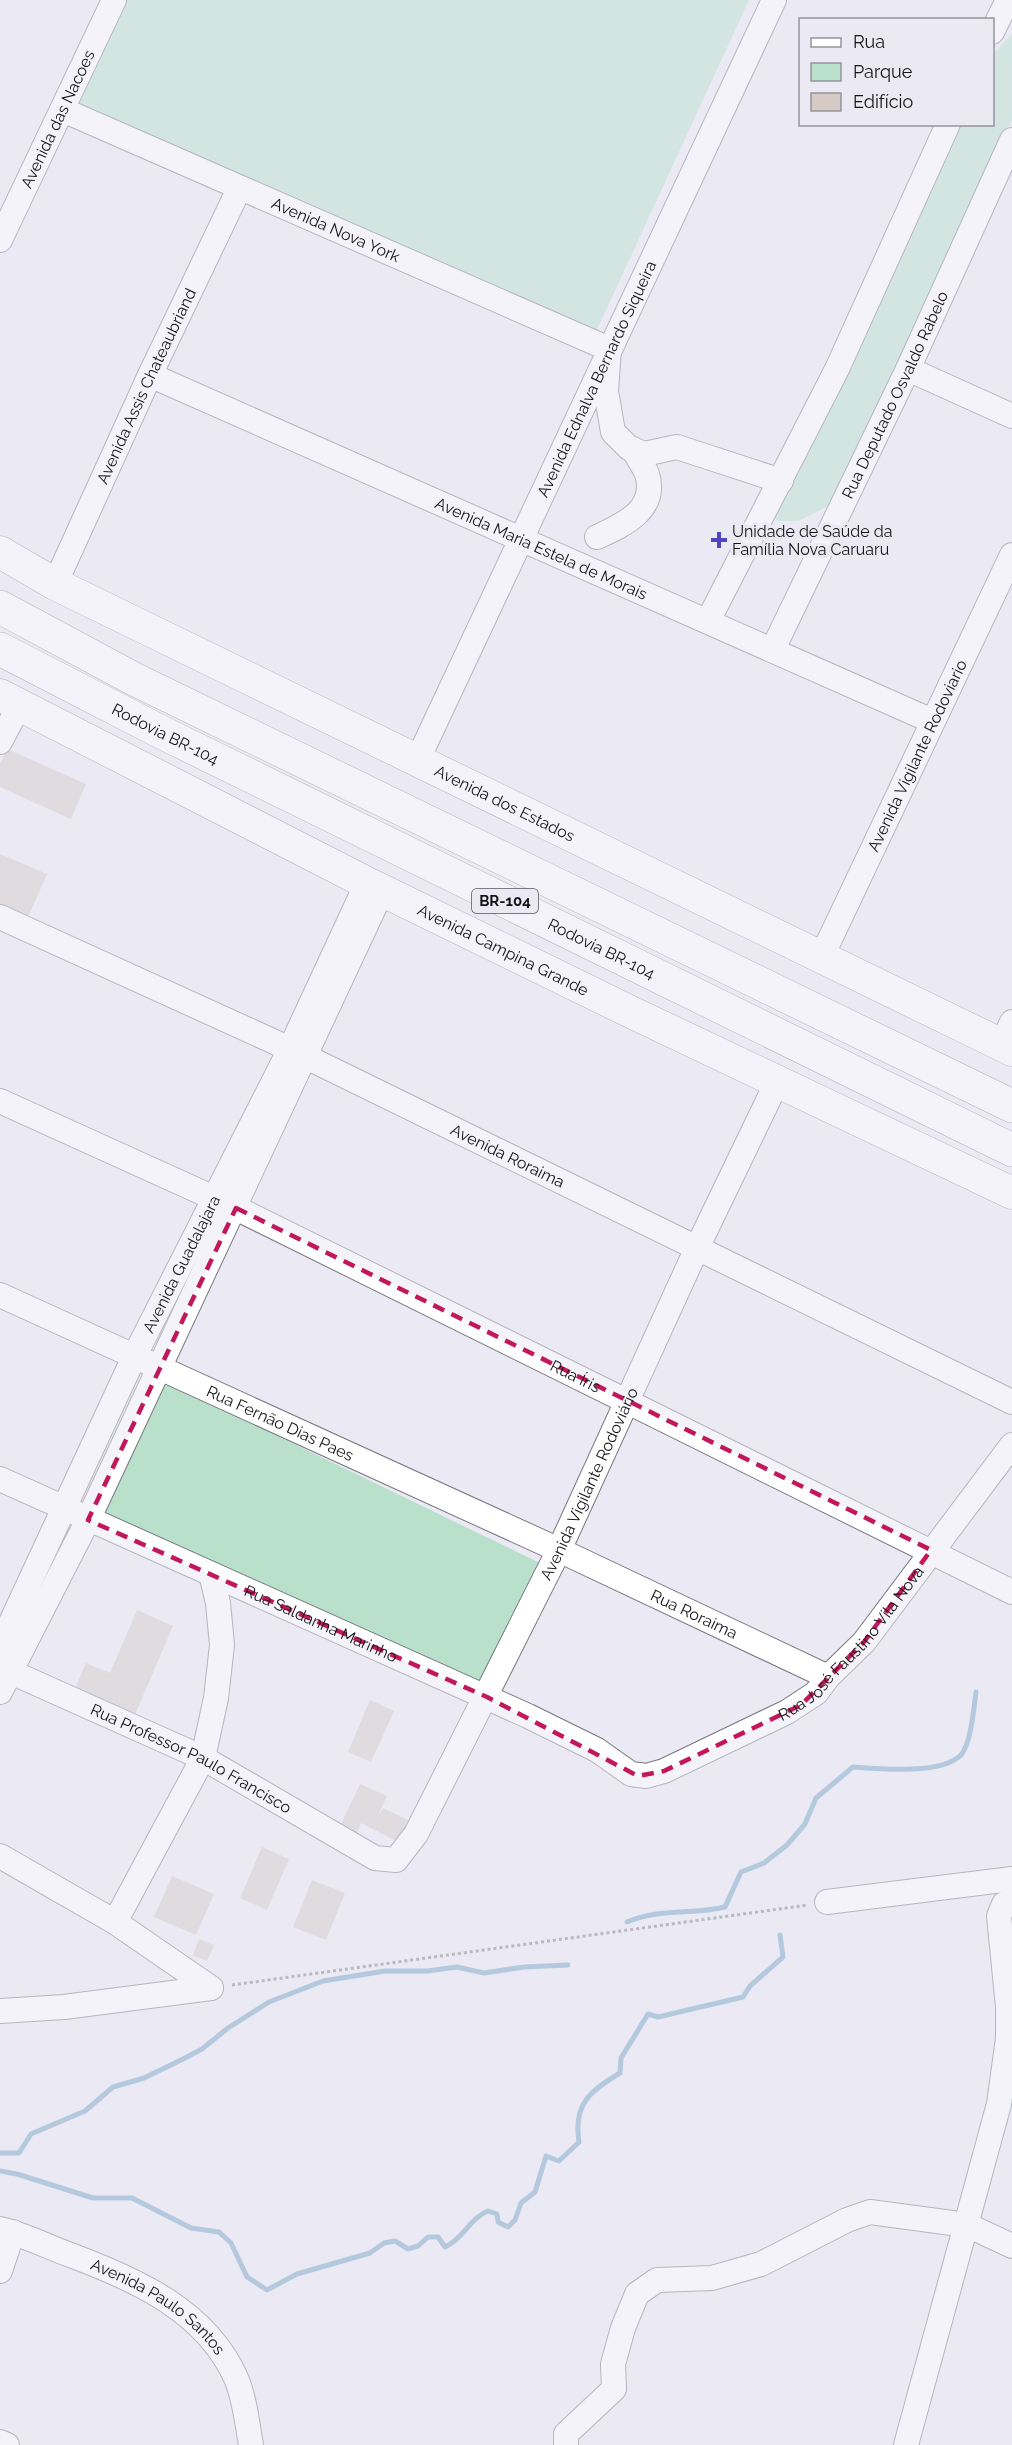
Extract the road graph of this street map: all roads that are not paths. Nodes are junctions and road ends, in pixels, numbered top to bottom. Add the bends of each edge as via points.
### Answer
1 (114, 0) edge
2 (774, 0) edge
3 (1008, 0) edge
4 (994, 30) edge
5 (63, 110) junction
6 (947, 126) edge
7 (1012, 140) edge
8 (239, 189) junction
9 (0, 240) edge
10 (609, 349) junction
11 (908, 369) junction
12 (150, 375) junction
13 (1012, 416) edge
14 (633, 449) junction
15 (781, 481) junction
16 (597, 537) dead end
17 (520, 539) junction
18 (0, 552) edge
19 (1012, 555) edge
20 (55, 584) junction
21 (0, 607) edge
22 (708, 621) junction
23 (0, 649) edge
24 (773, 649) junction
25 (10, 700) edge
26 (932, 721) junction
27 (0, 741) edge
28 (418, 759) junction
29 (375, 887) junction
30 (0, 917) edge
31 (821, 958) junction
32 (1008, 1039) edge
33 (298, 1053) junction
34 (778, 1080) junction
35 (0, 1101) edge
36 (1012, 1106) edge
37 (1012, 1150) edge
38 (1012, 1193) edge
39 (214, 1198) junction
40 (236, 1208) junction
41 (696, 1248) junction
42 (0, 1295) edge
43 (135, 1355) junction
44 (160, 1366) junction
45 (627, 1402) junction
46 (1012, 1402) edge
47 (1012, 1445) edge
48 (0, 1479) edge
49 (63, 1509) junction
50 (88, 1520) junction
51 (559, 1550) junction
52 (931, 1550) junction
53 (211, 1574) junction
54 (1012, 1592) edge
55 (0, 1646) edge
56 (3, 1677) edge
57 (828, 1677) junction
58 (487, 1697) junction
59 (203, 1758) junction
60 (638, 1776) joint
61 (0, 1856) edge
62 (375, 1858) joint
63 (1012, 1879) edge
64 (1012, 1900) edge
65 (827, 1902) road end
66 (115, 1922) junction
67 (0, 2012) edge
68 (967, 2225) junction
69 (7, 2230) edge
70 (1012, 2246) edge
71 (0, 2271) edge
72 (0, 2442) edge
73 (8, 2445) edge
74 (251, 2445) edge
75 (566, 2445) edge
76 (906, 2445) edge

1 - 5 street, Avenida das Nacoes
2 - 10 street, Avenida Ednalva Bernardo Siqueira
3 - 4 street
5 - 8 street, Avenida Nova York
5 - 9 street, Avenida das Nacoes
6 - 15 street via 837,369
7 - 11 street, Rua Deputado Osvaldo Rabelo
8 - 10 street, Avenida Nova York
8 - 12 street, Avenida Assis Chateaubriand
10 - 14 street via 606,391 613,432
10 - 17 street, Avenida Ednalva Bernardo Siqueira
11 - 13 street
11 - 24 street, Rua Deputado Osvaldo Rabelo
12 - 17 street, Avenida Maria Estela de Morais
12 - 20 street, Avenida Assis Chateaubriand
14 - 15 street via 644,454 677,447
14 - 16 street via 647,474 648,494 642,509 630,523
15 - 22 street
17 - 22 street, Avenida Maria Estela de Morais
17 - 28 street, Avenida Ednalva Bernardo Siqueira
18 - 20 main road, Avenida dos Estados
19 - 26 street, Avenida Vigilante Rodoviario
20 - 28 main road, Avenida dos Estados
21 - 36 highway, Rodovia BR-104 / BR-104 via 134,679
22 - 24 street, Avenida Maria Estela de Morais
23 - 37 highway, Rodovia BR-104 / BR-104
24 - 26 street, Avenida Maria Estela de Morais
25 - 27 street
25 - 29 main road, Avenida Campina Grande
26 - 31 street, Avenida Vigilante Rodoviario
28 - 31 main road, Avenida dos Estados
29 - 33 street, Avenida Guadalajara
29 - 34 main road, Avenida Campina Grande
30 - 33 street, Avenida Roraima
31 - 32 main road, Avenida dos Estados
33 - 39 street, Avenida Guadalajara
33 - 40 street
33 - 41 street, Avenida Roraima
34 - 38 main road, Avenida Campina Grande
34 - 41 street, Avenida Vigilante Rodoviário
35 - 39 street, Rua Íris
39 - 40 street, Rua Íris
39 - 43 street, Avenida Guadalajara
40 - 44 street
40 - 45 street, Rua Íris
41 - 45 street, Avenida Vigilante Rodoviário
41 - 46 street, Avenida Roraima
42 - 43 street, Rua Fernão Dias Paes
43 - 44 street, Rua Fernão Dias Paes
43 - 49 street, Avenida Guadalajara
44 - 50 street
44 - 51 street, Rua Fernão Dias Paes
45 - 51 street, Avenida Vigilante Rodoviário
45 - 52 street, Rua Íris
47 - 52 street, Rua José Faustino Vila Nova
48 - 49 street, Rua Saldanha Marinho
49 - 50 street, Rua Saldanha Marinho
49 - 55 street, Avenida Guadalajara
50 - 53 street, Rua Saldanha Marinho
50 - 56 street
51 - 57 street, Rua Roraima
51 - 58 street, Avenida Vigilante Rodoviário
52 - 54 street, Rua Íris
52 - 57 street, Rua José Faustino Vila Nova via 864,1642
53 - 58 street, Rua Saldanha Marinho
53 - 59 street via 222,1645
56 - 59 street, Rua Professor Paulo Francisco
57 - 60 street, Rua José Faustino Vila Nova via 808,1700 787,1712 664,1771
58 - 60 street, Rua Saldanha Marinho via 597,1750
58 - 62 street, Avenida Vigilante Rodoviário via 404,1853 396,1860
59 - 62 street, Rua Professor Paulo Francisco
59 - 66 street
61 - 66 street
63 - 65 street
64 - 68 street via 1004,1904 999,1916 1008,2007 1004,2073
66 - 67 street via 211,1988
68 - 70 street
68 - 75 street via 870,2212 761,2264 712,2278 657,2280 637,2294 623,2328 613,2364 614,2389 566,2434
68 - 76 street
69 - 71 street
69 - 74 street, Avenida Paulo Santos via 143,2284 189,2318 223,2355 236,2378 244,2400
72 - 73 street

